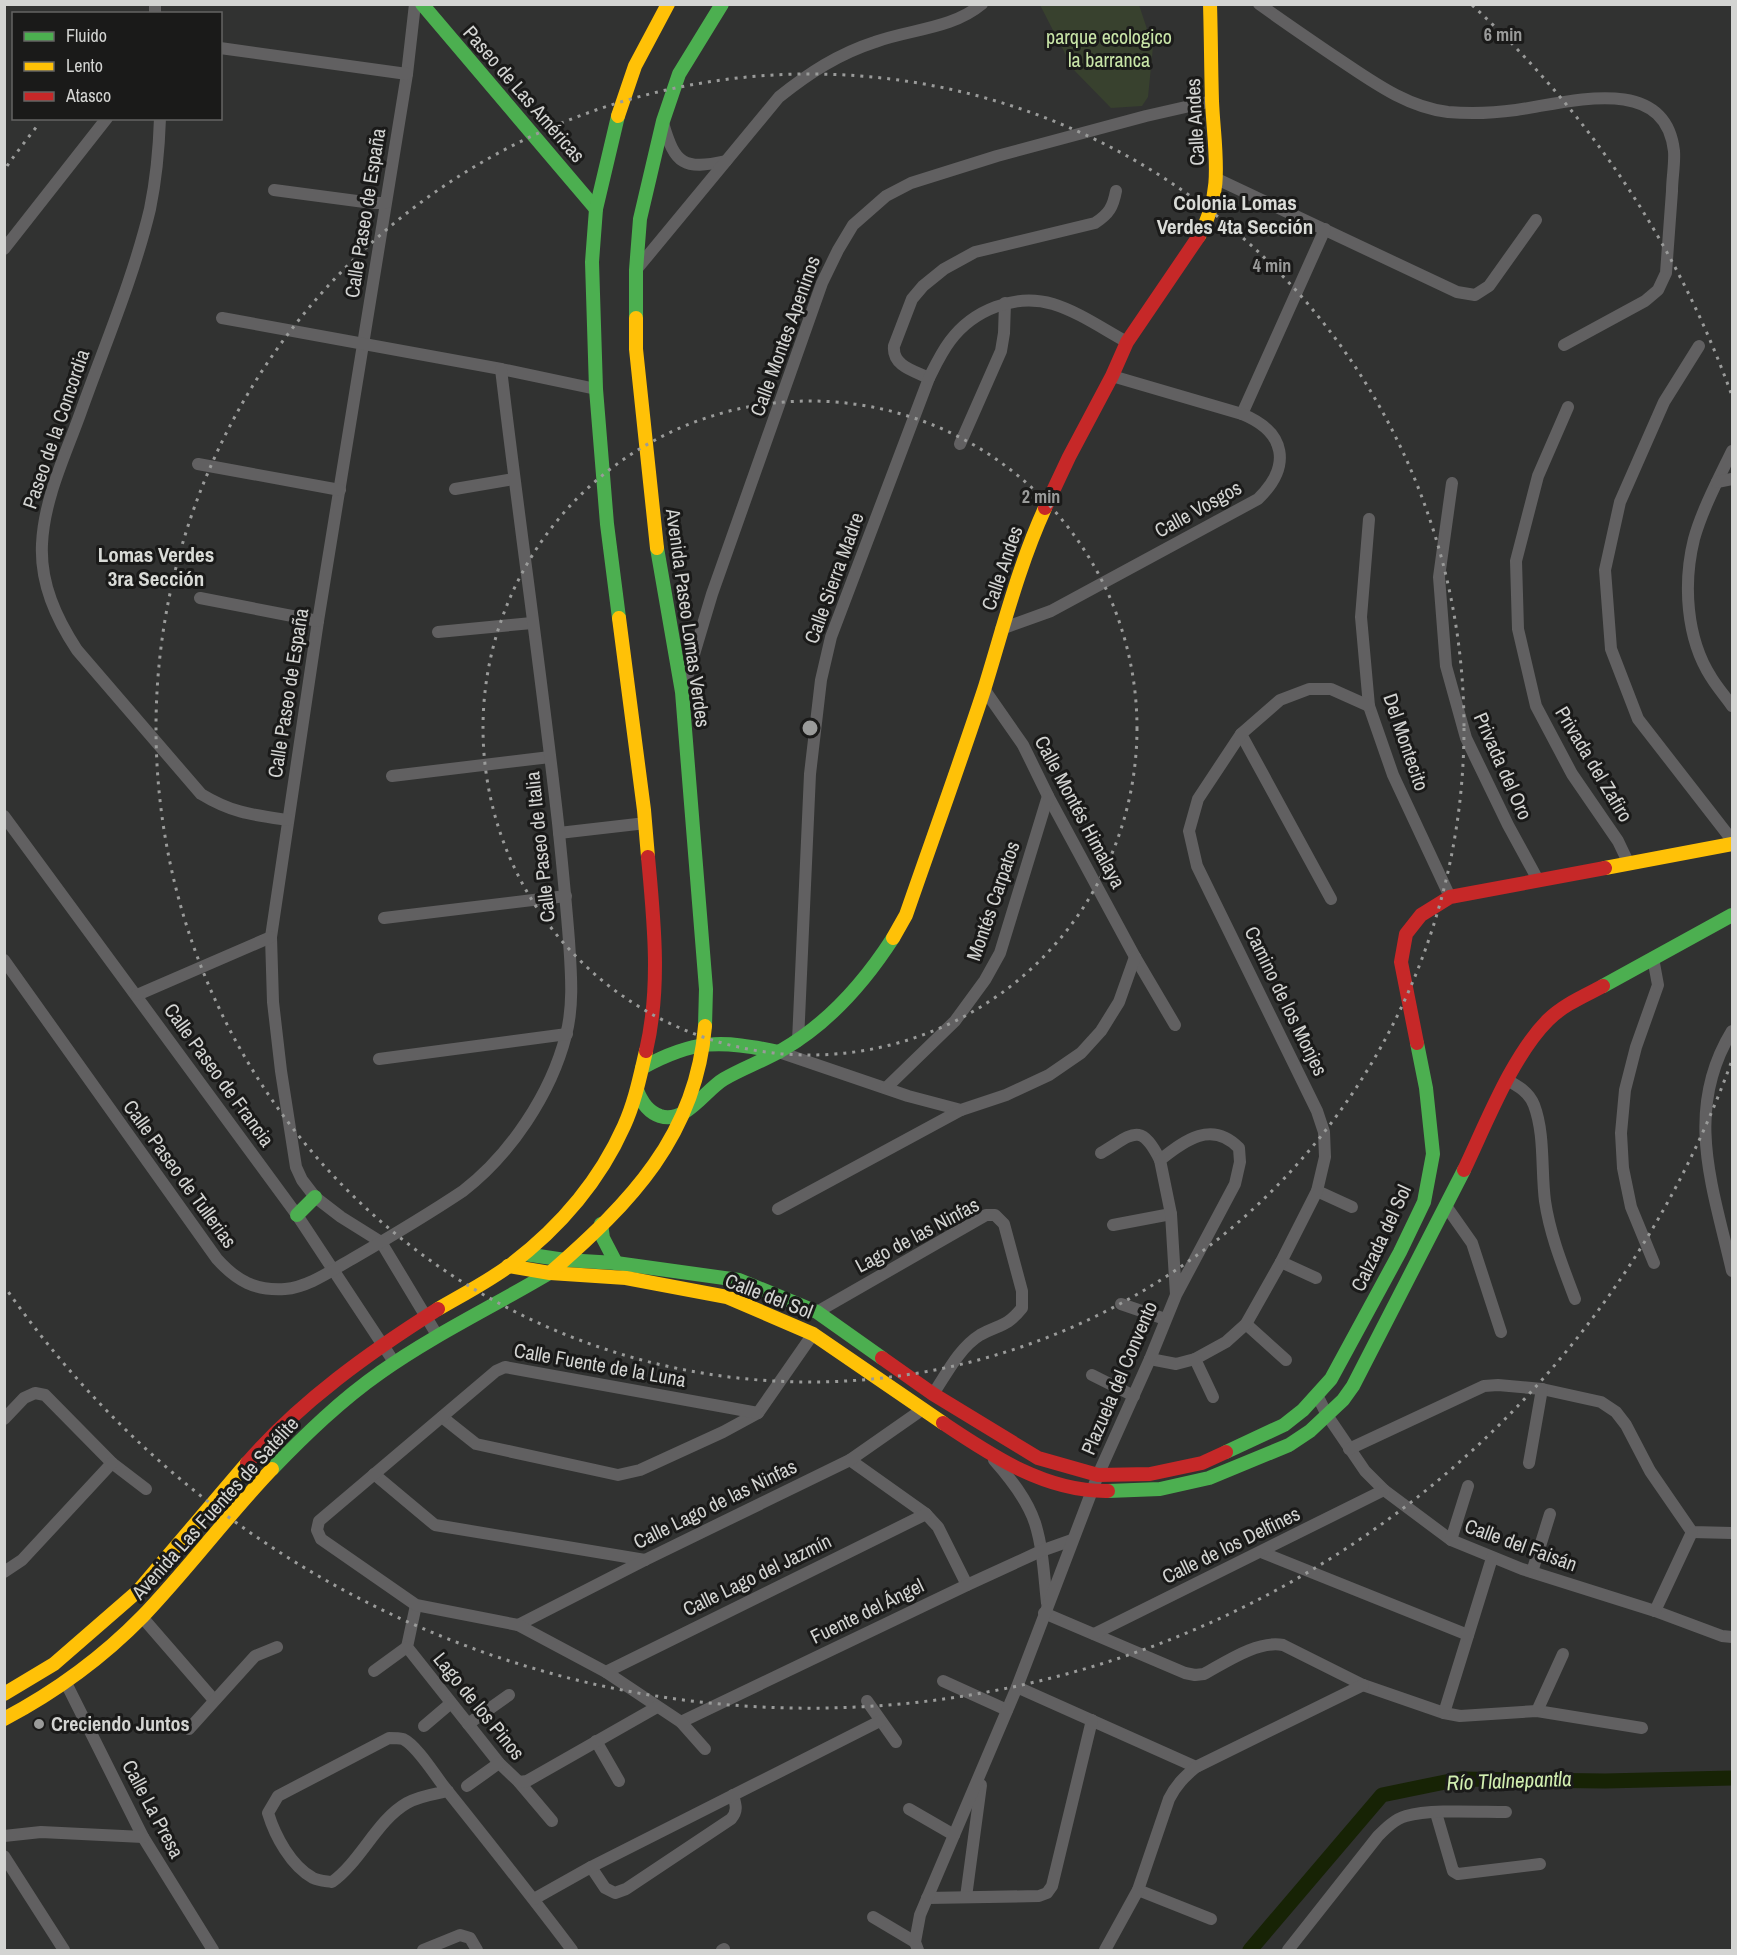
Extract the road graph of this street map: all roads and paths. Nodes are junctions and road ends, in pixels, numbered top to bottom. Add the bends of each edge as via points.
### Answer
1 (415, 4) edge
2 (422, 4) edge
3 (668, 4) edge
4 (722, 4) edge
5 (982, 4) edge
6 (1210, 4) edge
7 (1259, 4) edge
8 (222, 48) edge
9 (407, 75) junction
10 (1212, 101) junction
11 (105, 120) edge
12 (160, 120) edge
13 (663, 121) junction
14 (726, 161) junction
15 (1217, 179) junction
16 (274, 190) dead end
17 (1116, 191) dead end
18 (386, 203) junction
19 (597, 209) junction
20 (1536, 220) dead end
21 (1324, 229) junction
22 (4, 249) edge
23 (636, 270) junction
24 (1005, 303) junction
25 (222, 318) dead end
26 (1127, 342) junction
27 (364, 344) junction
28 (1564, 345) dead end
29 (1698, 346) dead end
30 (501, 369) junction
31 (1112, 376) junction
32 (929, 378) junction
33 (596, 389) junction
34 (1568, 407) dead end
35 (1242, 414) junction
36 (960, 444) dead end
37 (1732, 451) edge
38 (198, 464) dead end
39 (514, 479) junction
40 (1732, 479) edge
41 (1717, 482) junction
42 (1452, 483) dead end
43 (455, 489) dead end
44 (340, 490) junction
45 (1369, 519) dead end
46 (200, 598) dead end
47 (318, 621) junction
48 (532, 622) junction
49 (1001, 629) junction
50 (438, 632) dead end
51 (984, 689) junction
52 (682, 692) junction
53 (1369, 706) junction
54 (1732, 706) edge
55 (1241, 734) junction
56 (550, 757) junction
57 (392, 776) dead end
58 (1048, 796) junction
59 (4, 816) edge
60 (288, 820) junction
61 (645, 823) junction
62 (559, 833) junction
63 (1732, 842) edge
64 (1629, 862) junction
65 (1538, 880) junction
66 (566, 896) junction
67 (1450, 897) junction
68 (1331, 899) dead end
69 (1732, 915) edge
70 (384, 918) dead end
71 (271, 937) junction
72 (1135, 957) junction
73 (1653, 958) junction
74 (4, 960) edge
75 (137, 994) junction
76 (1174, 1025) dead end
77 (1732, 1031) edge
78 (567, 1034) junction
79 (798, 1041) junction
80 (703, 1042) junction
81 (779, 1052) junction
82 (379, 1059) dead end
83 (642, 1068) junction
84 (1508, 1080) junction
85 (886, 1089) junction
86 (637, 1090) junction
87 (961, 1110) junction
88 (685, 1112) junction
89 (1101, 1153) dead end
90 (1160, 1160) junction
91 (1317, 1191) junction
92 (315, 1197) junction
93 (1446, 1206) junction
94 (1352, 1207) dead end
95 (778, 1209) dead end
96 (1171, 1214) junction
97 (297, 1215) junction
98 (601, 1224) junction
99 (1113, 1225) dead end
100 (381, 1242) junction
101 (525, 1254) junction
102 (565, 1260) junction
103 (1281, 1262) junction
104 (616, 1263) junction
105 (1654, 1263) dead end
106 (508, 1266) junction
107 (334, 1269) junction
108 (1732, 1271) edge
109 (550, 1273) junction
110 (1316, 1278) dead end
111 (489, 1279) junction
112 (1176, 1295) junction
113 (1575, 1299) dead end
114 (500, 1300) junction
115 (1121, 1304) dead end
116 (817, 1312) junction
117 (426, 1317) junction
118 (1166, 1318) junction
119 (1246, 1324) junction
120 (1501, 1332) dead end
121 (813, 1334) junction
122 (437, 1335) junction
123 (383, 1344) junction
124 (1150, 1359) junction
125 (1195, 1359) junction
126 (1286, 1360) dead end
127 (394, 1362) junction
128 (1092, 1375) dead end
129 (1542, 1389) junction
130 (933, 1394) junction
131 (1317, 1395) junction
132 (1134, 1396) junction
133 (1213, 1397) dead end
134 (923, 1409) junction
135 (758, 1413) junction
136 (1327, 1415) junction
137 (442, 1417) junction
138 (4, 1419) edge
139 (1349, 1449) junction
140 (989, 1454) junction
141 (850, 1460) junction
142 (112, 1463) junction
143 (1529, 1463) dead end
144 (374, 1474) junction
145 (1098, 1475) junction
146 (1468, 1486) dead end
147 (146, 1490) dead end
148 (1384, 1490) junction
149 (1091, 1491) junction
150 (926, 1514) junction
151 (1550, 1514) dead end
152 (1692, 1532) junction
153 (1732, 1533) edge
154 (1072, 1540) junction
155 (1451, 1540) junction
156 (1041, 1551) junction
157 (1261, 1552) junction
158 (1492, 1558) junction
159 (645, 1560) junction
160 (4, 1572) edge
161 (1532, 1572) junction
162 (967, 1585) junction
163 (416, 1605) junction
164 (1045, 1609) junction
165 (1655, 1611) junction
166 (110, 1617) junction
167 (142, 1617) junction
168 (518, 1625) junction
169 (125, 1633) junction
170 (1094, 1634) junction
171 (1468, 1635) junction
172 (1732, 1637) edge
173 (277, 1647) dead end
174 (407, 1647) junction
175 (1563, 1654) dead end
176 (374, 1671) dead end
177 (606, 1672) junction
178 (943, 1681) dead end
179 (66, 1683) junction
180 (1363, 1685) junction
181 (1017, 1687) junction
182 (4, 1694) edge
183 (509, 1695) dead end
184 (214, 1700) junction
185 (867, 1701) dead end
186 (451, 1703) junction
187 (657, 1707) junction
188 (1007, 1710) junction
189 (1537, 1711) junction
190 (1444, 1713) junction
191 (4, 1719) edge
192 (1092, 1720) junction
193 (880, 1721) junction
194 (681, 1722) junction
195 (468, 1724) junction
196 (424, 1726) dead end
197 (1642, 1728) dead end
198 (189, 1729) dead end
199 (596, 1742) junction
200 (896, 1742) dead end
201 (705, 1749) dead end
202 (499, 1763) junction
203 (1196, 1767) junction
204 (983, 1769) junction
205 (619, 1781) dead end
206 (519, 1782) junction
207 (467, 1786) dead end
208 (448, 1791) junction
209 (733, 1795) junction
210 (909, 1809) dead end
211 (1506, 1812) dead end
212 (1436, 1813) junction
213 (552, 1821) dead end
214 (954, 1835) junction
215 (4, 1836) edge
216 (143, 1836) junction
217 (4, 1856) edge
218 (1540, 1864) dead end
219 (591, 1867) junction
220 (1138, 1890) junction
221 (966, 1897) junction
222 (927, 1898) junction
223 (534, 1899) junction
224 (873, 1917) dead end
225 (1211, 1919) dead end
226 (917, 1946) edge
227 (64, 1950) edge
228 (213, 1950) edge
229 (423, 1950) edge
230 (477, 1950) edge
231 (572, 1950) edge
232 (1105, 1950) edge
233 (1288, 1950) edge

1 - 9 street, Calle Paseo de España
2 - 19 street, Paseo de Las Américas
3 - 19 street via 635,66 620,107
4 - 13 street, Avenida Paseo Lomas Verdes via 679,74
5 - 14 street via 950,23 909,31 837,56 779,97
6 - 10 street, Calle Andes
7 - 28 street via 1383,89 1410,101 1446,111 1480,112 1587,98 1621,99 1642,104 1658,115 1670,130 1674,152 1666,273 1658,290 1645,301
8 - 9 street
9 - 18 street, Calle Paseo de España
10 - 15 street, Calle Andes
10 - 52 street, Calle Montes Apeninos via 1008,153 911,183 886,196 853,225 822,283 712,594
11 - 22 street
12 - 60 street, Paseo de la Concordia via 150,208 135,261 49,499 42,545 45,580 61,626 77,650 201,794 240,813
13 - 14 street via 670,147 682,160 693,166
13 - 23 street, Avenida Paseo Lomas Verdes via 640,219
14 - 23 street
15 - 21 street
15 - 26 street, Calle Andes via 1206,225
16 - 18 street
17 - 32 street via 1113,207 1095,223 975,252 923,286 912,299 893,353 904,366
18 - 27 street, Calle Paseo de España
19 - 33 street via 592,262
20 - 21 street via 1489,286 1475,295 1457,292
21 - 35 street
23 - 52 street, Avenida Paseo Lomas Verdes via 636,349 659,564
24 - 26 street, Calle Sierra Madre via 1021,300 1052,304
24 - 32 street, Calle Sierra Madre via 977,316 950,340
24 - 36 street via 1001,351
25 - 27 street
26 - 31 street, Calle Andes
27 - 30 street
27 - 44 street, Calle Paseo de España
29 - 63 street via 1664,402 1620,502 1605,570 1611,649 1638,719
30 - 33 street
30 - 39 street, Calle Paseo de Italia
31 - 35 street, Calle Vosgos
31 - 49 street, Calle Andes via 1035,530
32 - 79 street, Calle Sierra Madre via 831,637 821,680 810,774
33 - 61 street via 607,524
34 - 64 street, Privada del Zafiro via 1538,476 1516,561 1518,629 1536,706 1572,774
35 - 49 street, Calle Vosgos via 1269,430 1281,456 1270,487 1257,500 1051,611
37 - 41 street
38 - 44 street
39 - 43 street
39 - 48 street, Calle Paseo de Italia
40 - 41 street
41 - 54 street via 1694,539 1687,590 1694,640 1710,676
42 - 65 street, Privada del Oro via 1439,577 1446,666 1466,738
44 - 47 street, Calle Paseo de España
45 - 53 street, Del Montecito via 1361,617
46 - 47 street
47 - 60 street, Calle Paseo de España
48 - 50 street
48 - 56 street, Calle Paseo de Italia
49 - 51 street, Calle Andes
51 - 58 street, Calle Montés Himalaya via 1023,745
51 - 79 street, Calle Andes via 906,915 868,976
52 - 80 street, Avenida Paseo Lomas Verdes via 706,989
53 - 55 street, Camino de los Monjes via 1331,689 1310,689 1280,700
53 - 67 street, Del Montecito via 1393,775
55 - 68 street
55 - 91 street, Camino de los Monjes via 1198,799 1189,831 1197,866 1317,1111 1324,1132
56 - 57 street
56 - 62 street, Calle Paseo de Italia
58 - 72 street, Calle Montés Himalaya
58 - 85 street, Montés Carpatos via 1000,953 955,1021
59 - 75 street, Calle Paseo de Francia
60 - 71 street, Calle Paseo de España
61 - 62 street
61 - 83 street via 656,938 656,985 653,1022
62 - 66 street, Calle Paseo de Italia
63 - 64 street, Calzada del Sol
64 - 65 street, Calzada del Sol
65 - 67 street, Calzada del Sol
66 - 70 street
66 - 78 street, Calle Paseo de Italia via 571,974
67 - 131 street, Calzada del Sol via 1437,902 1409,929 1401,962 1426,1088 1433,1154 1424,1202 1341,1363
69 - 73 street, Calzada del Sol
71 - 75 street
71 - 92 street, Calle Paseo de España via 273,1002 296,1167
72 - 76 street, Calle Montés Himalaya
72 - 87 street via 1119,1002 1081,1053 1049,1075
73 - 84 street, Calzada del Sol via 1548,1019
73 - 105 street via 1658,985 1625,1090 1621,1133 1631,1208
74 - 107 street, Calle Paseo de Tullerias via 225,1269 252,1286 271,1289 302,1285
75 - 97 street, Calle Paseo de Francia
77 - 108 street via 1707,1091 1704,1122 1706,1155
78 - 82 street
78 - 100 street, Calle Paseo de Italia via 536,1106 495,1163 463,1191
79 - 81 street, Calle Andes
80 - 81 street
80 - 83 street via 671,1052
80 - 88 street, Avenida Paseo Lomas Verdes
81 - 85 street
81 - 88 street via 714,1085
83 - 86 street
84 - 93 street, Calzada del Sol
84 - 113 street via 1523,1089 1533,1102 1539,1121 1551,1232
85 - 87 street
86 - 88 street via 642,1105 654,1115 670,1118
86 - 101 street via 624,1126 580,1200
87 - 95 street
88 - 98 street, Avenida Paseo Lomas Verdes via 637,1187
89 - 90 street via 1133,1134 1151,1142
90 - 96 street, Plazuela del Convento
90 - 112 street via 1176,1147 1212,1133 1231,1139 1239,1148 1235,1184
91 - 94 street
91 - 103 street, Camino de los Monjes
92 - 97 street
92 - 100 street, Calle Paseo de España
93 - 120 street via 1472,1243
93 - 136 street, Calzada del Sol via 1353,1386
96 - 99 street
96 - 112 street, Plazuela del Convento
97 - 107 street, Calle Paseo de Francia
98 - 102 street, Avenida Paseo Lomas Verdes
98 - 104 street via 603,1238
100 - 107 street, Calle Paseo de Tullerias
100 - 117 street, Calle Paseo de España
101 - 102 street, Calle del Sol
101 - 106 street
102 - 104 street, Calle del Sol
102 - 109 street, Avenida Paseo Lomas Verdes
103 - 110 street
103 - 119 street, Camino de los Monjes
104 - 116 street, Calle del Sol via 739,1280
106 - 109 street, Calle del Sol
106 - 111 street, Avenida Las Fuentes de Satélite
107 - 123 street, Calle Paseo de Francia
109 - 114 street, Avenida Las Fuentes de Satélite
109 - 121 street, Calle del Sol via 626,1278 727,1297
111 - 114 street
111 - 117 street, Avenida Las Fuentes de Satélite
112 - 118 street, Plazuela del Convento
114 - 122 street, Avenida Las Fuentes de Satélite
115 - 118 street
116 - 130 street, Calle del Sol
116 - 130 street, Lago de las Ninfas via 986,1215 995,1215 1004,1224 1022,1291 1022,1308 1011,1321 978,1336 960,1354
117 - 122 street, Calle Paseo de España
117 - 123 street, Avenida Las Fuentes de Satélite
118 - 124 street, Plazuela del Convento
119 - 125 street, Camino de los Monjes via 1226,1342
119 - 126 street
121 - 134 street, Calle del Sol
121 - 135 street
122 - 127 street, Avenida Las Fuentes de Satélite
123 - 127 street, Calle Paseo de Francia
123 - 166 street, Avenida Las Fuentes de Satélite via 266,1441 138,1591
124 - 125 street, Camino de los Monjes via 1176,1364
124 - 132 street, Plazuela del Convento
125 - 133 street
127 - 167 street, Avenida Las Fuentes de Satélite via 290,1450
128 - 132 street
129 - 139 street via 1484,1386
129 - 143 street
129 - 152 street via 1601,1402 1616,1412
130 - 145 street, Calzada del Sol via 1038,1458
131 - 136 street, Calle del Faisán
131 - 145 street, Calzada del Sol via 1284,1425 1202,1463 1150,1474
132 - 145 street, Plazuela del Convento
134 - 140 street, Calzada del Sol
134 - 141 street, Calle Lago de las Ninfas
135 - 137 street, Calle Fuente de la Luna via 505,1366
135 - 137 street via 640,1470 618,1475 476,1444
136 - 139 street, Calle del Faisán
136 - 149 street, Calzada del Sol via 1289,1445 1209,1478 1160,1489
137 - 144 street, Calle Fuente de la Luna
138 - 142 street via 24,1398 35,1393 45,1395
139 - 148 street, Calle del Faisán
140 - 149 street, Calzada del Sol via 1034,1477
140 - 156 street via 1023,1498 1035,1522
141 - 150 street
141 - 159 street, Calle Lago de las Ninfas
142 - 147 street
142 - 160 street via 22,1560
144 - 159 street via 435,1525
144 - 163 street, Calle Fuente de la Luna via 319,1521 317,1530 321,1539
145 - 149 street, Plazuela del Convento
146 - 155 street
148 - 155 street, Calle del Faisán
148 - 157 street, Calle de los Delfines
149 - 154 street, Plazuela del Convento
150 - 162 street via 938,1527
150 - 177 street, Calle Lago del Jazmín
151 - 161 street
152 - 153 street
152 - 165 street
154 - 156 street, Fuente del Ángel
154 - 164 street, Plazuela del Convento
155 - 158 street, Calle del Faisán
156 - 162 street, Fuente del Ángel
156 - 164 street
157 - 170 street, Calle de los Delfines
157 - 171 street
158 - 161 street, Calle del Faisán
158 - 171 street
159 - 168 street, Calle Lago de las Ninfas
161 - 165 street, Calle del Faisán
162 - 194 street, Fuente del Ángel
163 - 168 street
163 - 174 street, Lago de los Pinos
164 - 170 street
164 - 181 street, Plazuela del Convento
165 - 172 street, Calle del Faisán
166 - 169 street
166 - 182 street, Avenida Las Fuentes de Satélite via 54,1664
167 - 169 street, Avenida Las Fuentes de Satélite
167 - 184 street
168 - 177 street
169 - 179 street, Avenida Las Fuentes de Satélite
170 - 180 street via 1196,1675 1273,1643
171 - 190 street
173 - 184 street via 255,1656
174 - 176 street
174 - 186 street, Lago de los Pinos
175 - 189 street
177 - 187 street
178 - 188 street
179 - 191 street, Avenida Las Fuentes de Satélite
179 - 216 street, Calle La Presa
180 - 190 street
180 - 203 street
181 - 188 street, Plazuela del Convento
181 - 192 street
183 - 195 street
184 - 198 street
185 - 193 street
186 - 195 street, Lago de los Pinos
186 - 196 street
187 - 194 street
187 - 199 street, Lago de los Pinos
188 - 204 street, Plazuela del Convento
189 - 190 street via 1460,1716
189 - 197 street
192 - 203 street
192 - 221 street via 1052,1886 1039,1896
193 - 200 street
193 - 209 street
194 - 201 street
195 - 202 street, Lago de los Pinos
199 - 205 street
199 - 206 street, Lago de los Pinos
202 - 206 street, Lago de los Pinos
202 - 207 street
203 - 220 street via 1176,1786 1169,1799
204 - 214 street
204 - 221 street
206 - 213 street
208 - 208 street via 406,1803 387,1820 346,1872 332,1882 314,1879 300,1867 273,1829 268,1813 278,1796 389,1738 402,1739 413,1747
208 - 223 street
209 - 219 street
209 - 219 street via 736,1813 731,1819 626,1889 615,1893 605,1888
210 - 214 street
211 - 212 street
212 - 218 street via 1453,1871 1458,1874
212 - 233 street via 1405,1816 1392,1823
214 - 222 street
215 - 216 street via 41,1832
216 - 228 street, Calle La Presa
217 - 227 street
219 - 223 street
220 - 225 street
220 - 232 street
221 - 222 street
222 - 226 street via 916,1929
223 - 231 street
224 - 226 street
229 - 230 street via 460,1935 470,1938

